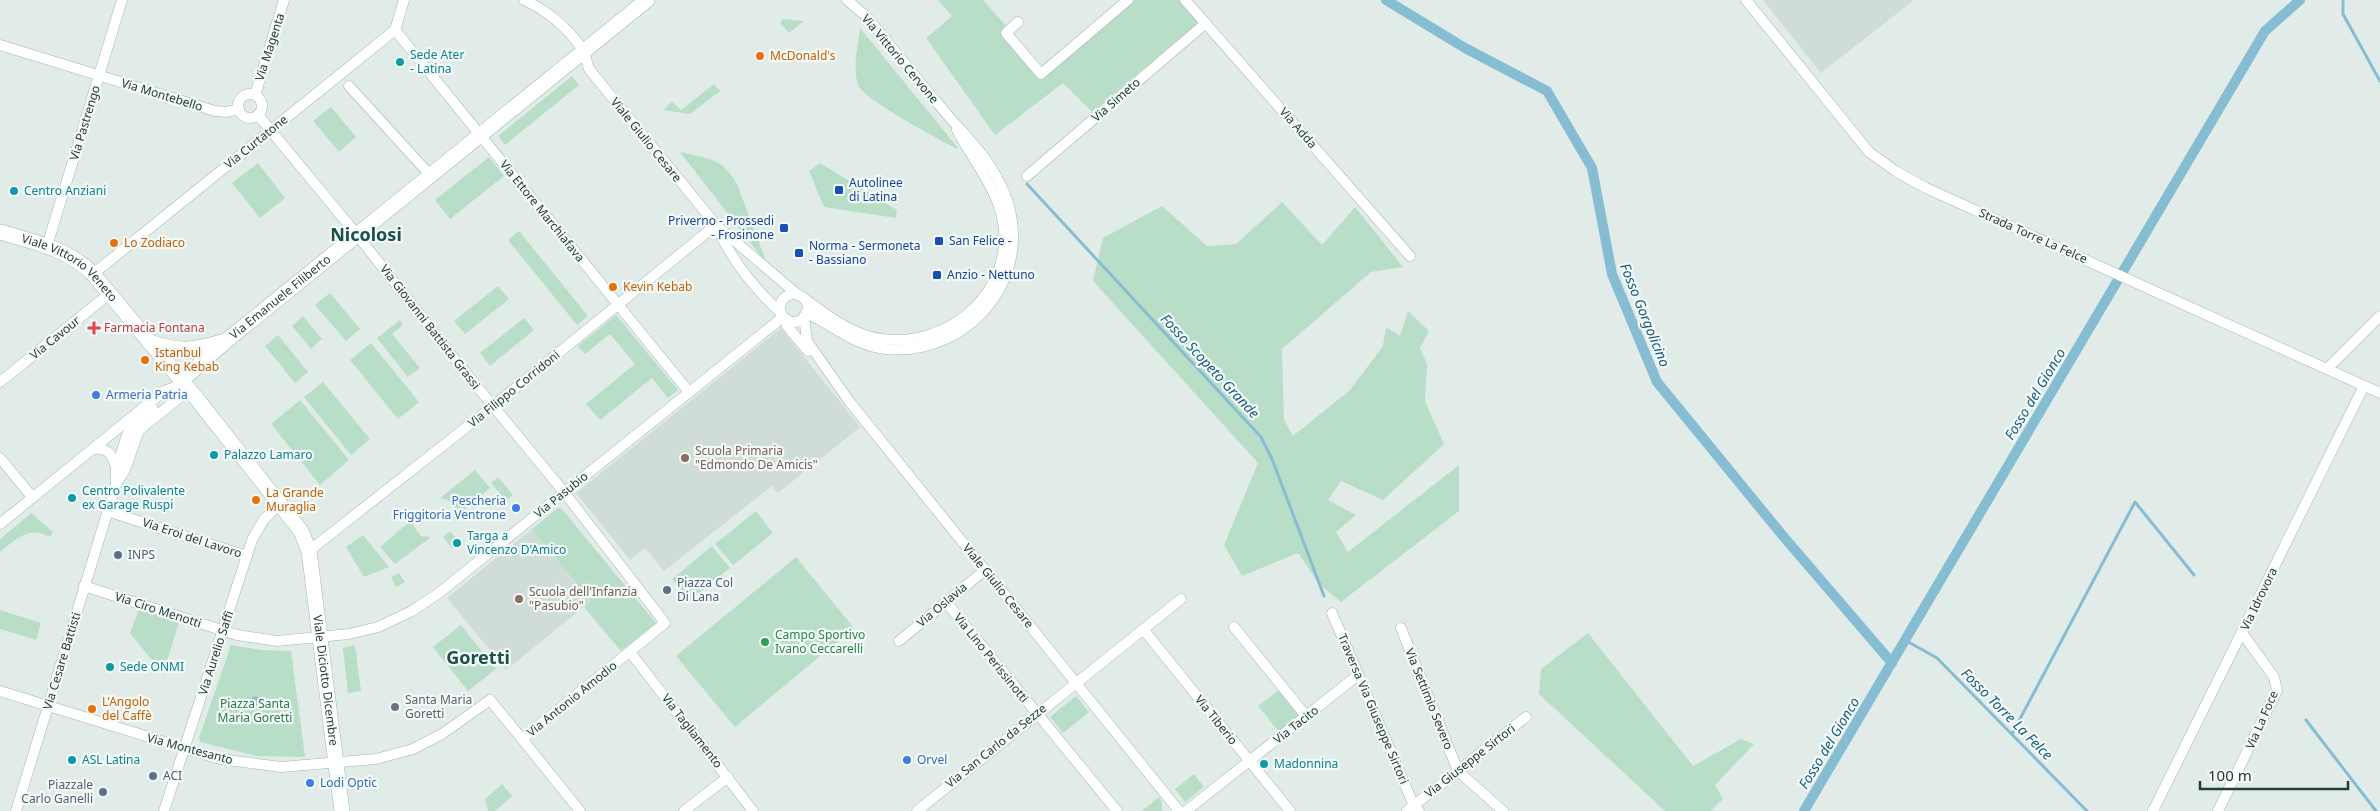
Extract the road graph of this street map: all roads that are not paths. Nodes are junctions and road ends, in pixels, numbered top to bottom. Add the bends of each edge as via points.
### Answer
1 (122, 0) edge
2 (284, 0) edge
3 (404, 0) edge
4 (524, 0) edge
5 (647, 0) edge
6 (847, 0) edge
7 (1128, 0) edge
8 (1185, 0) edge
9 (1746, 0) edge
10 (1018, 22) dead end
11 (1206, 23) junction
12 (395, 30) junction
13 (0, 45) edge
14 (584, 51) junction
15 (100, 75) junction
16 (349, 86) dead end
17 (255, 94) junction
18 (239, 109) junction
19 (258, 115) junction
20 (952, 120) junction
21 (271, 130) junction
22 (482, 135) junction
23 (431, 176) junction
24 (1027, 176) dead end
25 (716, 225) junction
26 (0, 232) edge
27 (358, 236) junction
28 (48, 246) junction
29 (1410, 256) dead end
30 (93, 274) junction
31 (109, 294) junction
32 (800, 296) junction
33 (618, 305) junction
34 (805, 315) junction
35 (2380, 316) edge
36 (784, 317) junction
37 (226, 341) junction
38 (149, 342) junction
39 (819, 359) junction
40 (2327, 369) junction
41 (0, 382) edge
42 (182, 386) junction
43 (2364, 386) junction
44 (689, 392) junction
45 (2380, 393) edge
46 (492, 407) junction
47 (93, 449) junction
48 (0, 458) edge
49 (116, 469) junction
50 (116, 484) junction
51 (564, 492) junction
52 (33, 498) junction
53 (280, 504) junction
54 (107, 511) junction
55 (0, 524) edge
56 (309, 551) junction
57 (247, 556) junction
58 (985, 570) junction
59 (84, 586) junction
60 (1181, 599) dead end
61 (946, 602) junction
62 (1332, 613) dead end
63 (1234, 627) dead end
64 (1401, 628) dead end
65 (1143, 629) junction
66 (223, 631) junction
67 (2242, 633) junction
68 (320, 638) junction
69 (899, 641) dead end
70 (630, 652) junction
71 (1358, 675) junction
72 (1075, 682) junction
73 (0, 691) edge
74 (47, 707) junction
75 (1037, 713) junction
76 (1306, 716) junction
77 (1526, 717) dead end
78 (522, 739) junction
79 (185, 749) junction
80 (1249, 761) junction
81 (336, 764) junction
82 (1458, 771) junction
83 (728, 777) junction
84 (1413, 809) edge
85 (920, 810) edge
86 (16, 811) edge
87 (164, 811) edge
88 (342, 811) edge
89 (580, 811) edge
90 (684, 811) edge
91 (753, 811) edge
92 (1117, 811) edge
93 (1179, 811) edge
94 (1186, 811) edge
95 (1290, 811) edge
96 (1503, 811) edge
97 (2153, 811) edge
98 (2218, 811) edge

1 - 15 street, Via Pastrengo
2 - 17 street, Via Magenta
3 - 12 street
4 - 14 street via 560,24
5 - 14 main road, Via Emanuele Filiberto
6 - 20 street, Via Vittorio Cervone via 867,17
7 - 10 street via 1041,74 1006,34
8 - 11 street, Via Adda
9 - 40 street, Strada Torre La Felce via 1849,128 1876,157 1897,172
11 - 24 street, Via Simeto
11 - 29 street, Via Adda
12 - 21 street, Via Curtatone
12 - 22 street, Via Ettore Marchiafava
13 - 15 street, Via Montebello
14 - 22 main road, Via Emanuele Filiberto
14 - 25 street, Viale Giulio Cesare via 589,69
15 - 18 street, Via Montebello via 215,111
15 - 28 street, Via Pastrengo
16 - 23 street
17 - 18 street via 243,96
17 - 19 street via 262,102
18 - 19 street via 248,118
19 - 21 street, Via Giovanni Battista Grassi
20 - 32 street, Via Vittorio Cervone via 989,185 1004,228 998,268 978,304 962,319 939,332 922,338 894,339 867,336
20 - 34 street, Via Vittorio Cervone via 988,161 1005,194 1013,223 1013,251 1006,276 992,302 958,333 938,342 909,348 885,349 855,341
21 - 27 street, Via Giovanni Battista Grassi
21 - 30 street, Via Curtatone
22 - 23 main road, Via Emanuele Filiberto
22 - 33 street, Via Ettore Marchiafava
23 - 27 main road, Via Emanuele Filiberto
25 - 32 street, Viale Giulio Cesare
25 - 33 street, Via Filippo Corridoni
25 - 36 street, Viale Giulio Cesare via 750,280
26 - 28 main road, Viale Vittorio Veneto
27 - 37 main road, Via Emanuele Filiberto
27 - 46 street, Via Giovanni Battista Grassi
28 - 30 main road, Viale Vittorio Veneto via 77,259
30 - 31 main road, Viale Vittorio Veneto
31 - 38 main road, Viale Vittorio Veneto
31 - 41 street, Via Cavour
32 - 34 street via 807,305
32 - 36 street via 789,295 782,300
33 - 44 street, Via Ettore Marchiafava
33 - 46 street, Via Filippo Corridoni
34 - 36 street via 794,322
34 - 39 street, Viale Giulio Cesare via 807,341
35 - 40 street
36 - 39 street, Viale Giulio Cesare via 794,334
36 - 44 street, Via Pasubio
37 - 38 main road via 189,350 166,348
37 - 42 main road, Via Emanuele Filiberto
38 - 42 main road, Viale Vittorio Veneto
39 - 58 street, Viale Giulio Cesare via 848,401
40 - 43 street, Strada Torre La Felce
42 - 47 street, Via Emanuele Filiberto via 164,391
42 - 49 street via 130,429
42 - 50 street via 139,430 125,470
42 - 53 main road, Viale Vittorio Veneto
43 - 45 street, Strada Torre La Felce
43 - 67 street, Via Idrovora
44 - 51 street, Via Pasubio
46 - 51 street, Via Giovanni Battista Grassi
46 - 56 street, Via Filippo Corridoni
47 - 49 street via 104,449 110,453
47 - 52 street, Via Emanuele Filiberto
48 - 52 street
49 - 50 street
50 - 54 street, Via Cesare Battisti
51 - 68 street, Via Pasubio via 426,603 378,626
51 - 70 street via 665,623
52 - 55 street, Via Emanuele Filiberto
53 - 56 main road, Viale Diciotto Dicembre via 301,531
53 - 57 street, Via Aurelio Saffi via 259,526
54 - 57 street, Via Eroi del Lavoro
54 - 59 street, Via Cesare Battisti
56 - 68 main road, Viale Diciotto Dicembre
57 - 66 street, Via Aurelio Saffi
58 - 61 street, Via Oslavia
58 - 72 street, Viale Giulio Cesare
59 - 66 street, Via Ciro Menotti
59 - 74 street, Via Cesare Battisti
60 - 65 street, Via San Carlo da Sezze
61 - 69 street, Via Oslavia
61 - 75 street, Via Lino Perissinotti
62 - 71 street, Traversa Via Giuseppe Sirtori
63 - 76 street
64 - 82 street, Via Settimio Severo
65 - 72 street, Via San Carlo da Sezze
65 - 80 street, Via Tiberio
66 - 68 street, Via Ciro Menotti via 276,642
66 - 79 street, Via Aurelio Saffi
67 - 97 street, Via Idrovora
67 - 98 street, Via La Foce via 2274,678 2277,690
68 - 81 main road, Viale Diciotto Dicembre
70 - 78 street, Via Antonio Amodio
70 - 83 street, Via Tagliamento
71 - 76 street, Via Tacito
71 - 84 street, Traversa Via Giuseppe Sirtori
72 - 75 street, Via San Carlo da Sezze
72 - 93 street, Viale Giulio Cesare
73 - 74 street, Via Montesanto
74 - 79 street, Via Montesanto
74 - 86 street, Via Cesare Battisti
75 - 85 street, Via San Carlo da Sezze
75 - 92 street, Via Lino Perissinotti
76 - 80 street, Via Tacito
77 - 82 street, Via Giuseppe Sirtori
78 - 81 street, Via Antonio Amodio via 490,700 442,734 413,749 376,759
78 - 89 street
79 - 81 street, Via Montesanto via 257,766
79 - 87 street, Via Aurelio Saffi
80 - 94 street, Via Tacito
80 - 95 street, Via Tiberio
81 - 88 main road, Viale Diciotto Dicembre
82 - 84 street, Via Giuseppe Sirtori
82 - 96 street
83 - 90 street
83 - 91 street, Via Tagliamento

